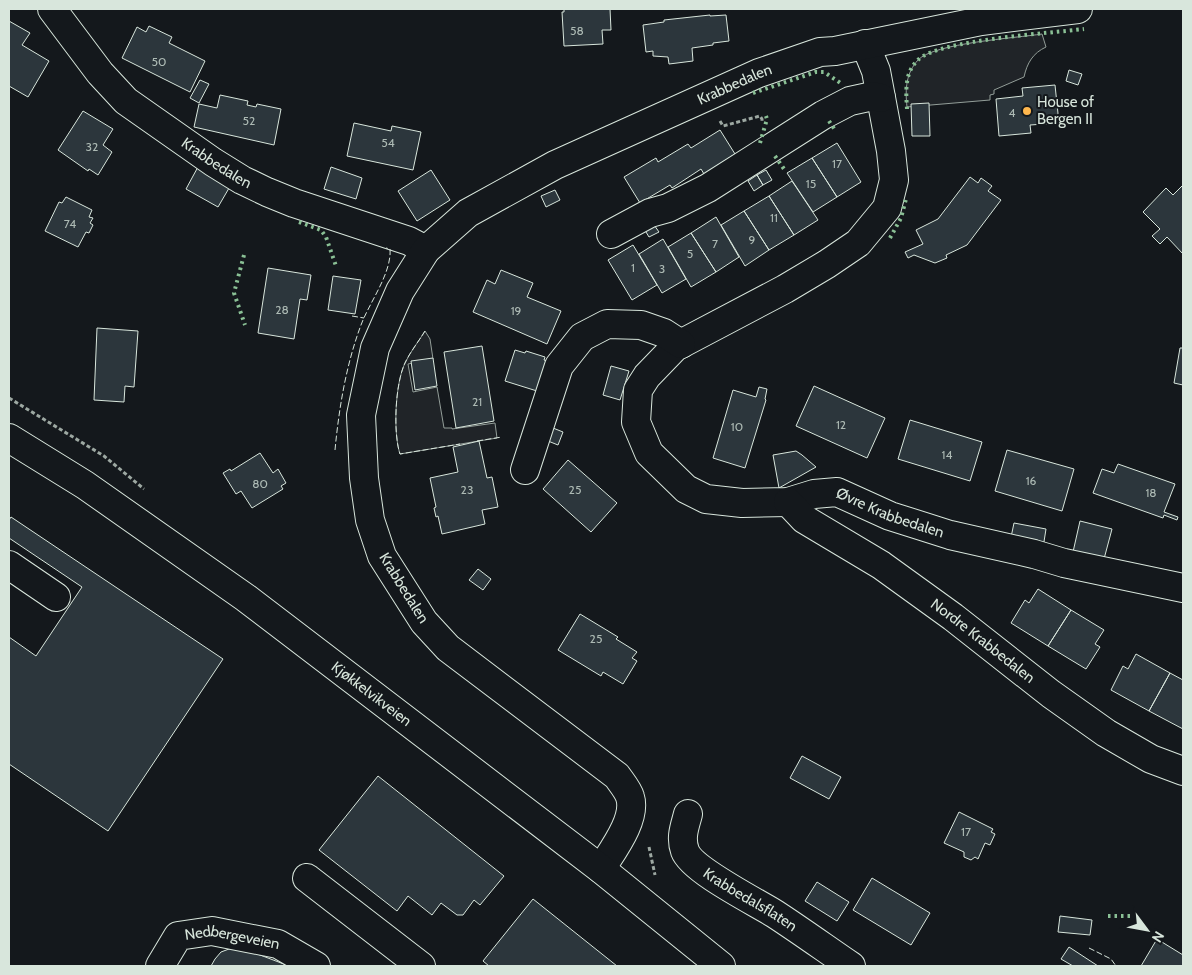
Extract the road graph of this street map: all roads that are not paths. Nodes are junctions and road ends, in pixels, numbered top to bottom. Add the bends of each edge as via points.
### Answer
1 (52, 9) edge
2 (1078, 9) edge
3 (865, 44) junction
4 (881, 98) junction
5 (611, 234) dead end
6 (426, 250) junction
7 (681, 344) junction
8 (9, 438) edge
9 (525, 470) dead end
10 (788, 502) junction
11 (9, 565) edge
12 (1183, 588) edge
13 (56, 597) dead end
14 (1183, 771) edge
15 (688, 814) dead end
16 (601, 869) junction
17 (307, 878) dead end
18 (160, 966) edge
19 (316, 966) edge
20 (421, 966) edge
21 (721, 966) edge
22 (851, 966) edge

1 - 6 street, Krabbedalen via 100,73 126,101 213,162 267,192 409,241
2 - 3 street, Krabbedalen via 982,21
3 - 4 street, Øvre Krabbedalen via 876,71
3 - 6 street, Krabbedalen via 820,52 759,73 555,165 468,213
4 - 5 street via 874,96 850,101 708,188
4 - 7 street, Øvre Krabbedalen via 894,180 886,208 858,243 785,289
6 - 16 street, Krabbedalen via 400,291 373,357 361,415 370,520 382,556 424,622 448,648 618,776 630,796 631,806 625,830
7 - 9 street via 664,333 641,325 607,324 582,337 559,366
7 - 10 street, Øvre Krabbedalen via 653,370 638,390 636,422 649,453 686,489 706,500
8 - 16 street, Kjøkkelvikveien via 85,485 246,598
10 - 12 street, Øvre Krabbedalen via 814,494 837,492 890,516 950,535
10 - 14 street, Nordre Krabbedalen via 804,519 881,565 953,617 1106,734 1150,759
11 - 13 street
15 - 22 street, Krabbedalsflaten via 682,836 685,852 696,864
16 - 21 street, Kjøkkelvikveien
17 - 20 street
18 - 19 street, Nedbergeveien via 178,936 212,931 278,944

